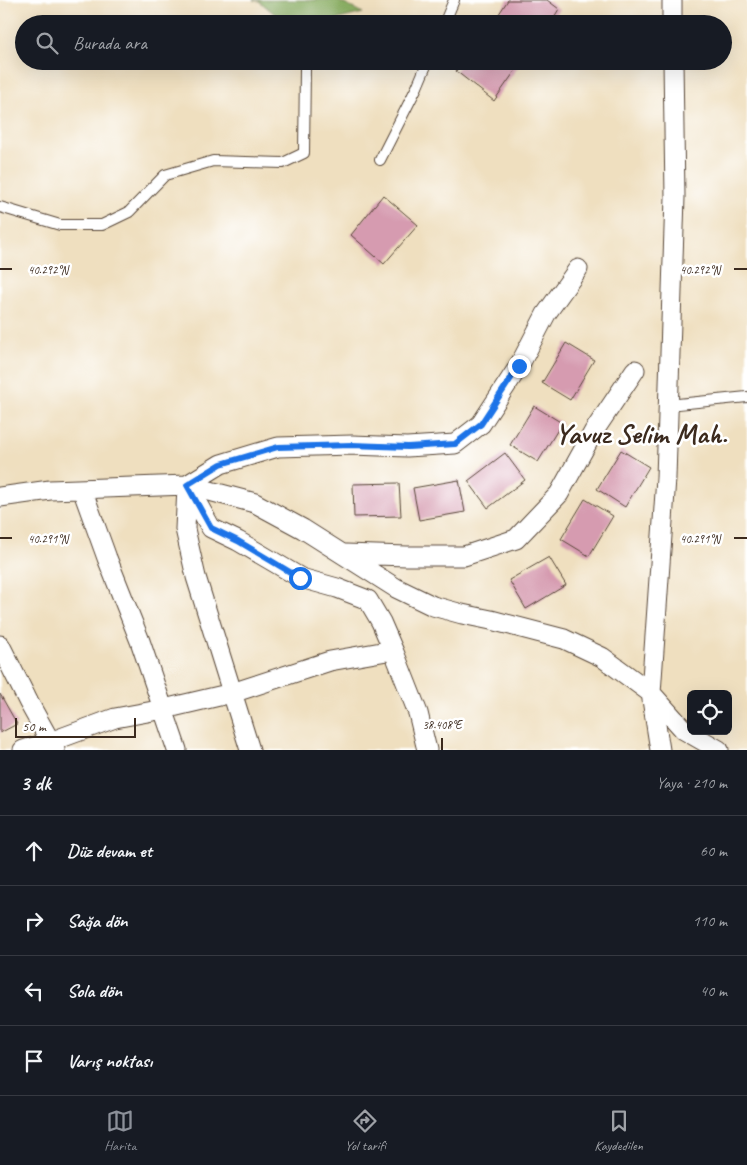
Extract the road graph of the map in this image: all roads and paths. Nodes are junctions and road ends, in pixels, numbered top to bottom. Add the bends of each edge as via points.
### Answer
1 (454, 0) edge
2 (672, 0) edge
3 (448, 15) edge
4 (672, 15) edge
5 (306, 70) edge
6 (424, 70) edge
7 (673, 70) edge
8 (380, 160) dead end
9 (0, 207) edge
10 (578, 269) dead end
11 (635, 370) dead end
12 (747, 396) edge
13 (668, 405) junction
14 (187, 485) junction
15 (82, 488) junction
16 (0, 497) edge
17 (344, 554) junction
18 (0, 646) edge
19 (394, 652) junction
20 (232, 693) junction
21 (651, 693) junction
22 (164, 709) junction
23 (53, 746) edge
24 (23, 750) edge
25 (177, 750) edge
26 (250, 750) edge
27 (427, 750) edge
28 (660, 750) edge
29 (719, 750) edge

1 - 3 lane
2 - 4 street
5 - 9 lane via 304,153 283,162 213,161 165,175 129,212 102,225 60,225
6 - 8 lane
7 - 13 street via 675,197
10 - 14 street via 546,314 519,366 481,424 455,444 278,447 221,464
11 - 17 street via 594,431 559,494 516,539 464,556
12 - 13 lane
13 - 21 street
14 - 15 street
14 - 17 street via 255,503
14 - 19 street via 211,528 300,578 368,600
14 - 20 street via 185,529 196,577
15 - 16 street
15 - 22 street
17 - 21 street via 396,588 433,606 564,639 602,657
18 - 23 street
19 - 20 street via 330,661
19 - 27 street via 418,713
20 - 22 street
20 - 26 street
21 - 28 street
21 - 29 street via 684,730
22 - 23 street via 115,718
22 - 25 street
23 - 24 street

